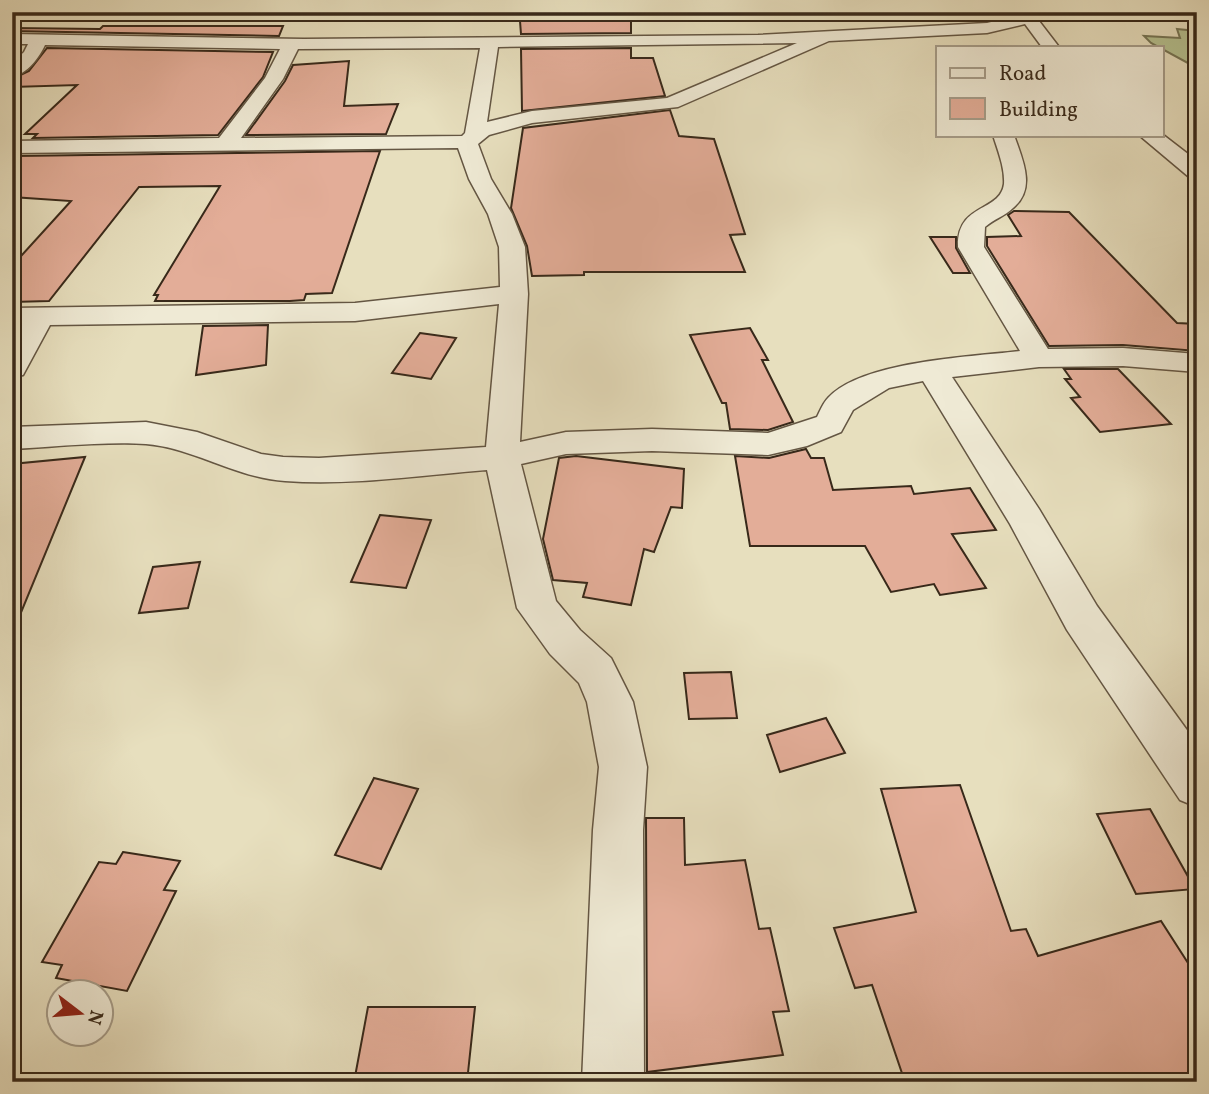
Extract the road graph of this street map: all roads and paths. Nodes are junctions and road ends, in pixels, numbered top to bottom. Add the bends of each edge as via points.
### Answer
1 (1056, 12) edge
2 (1024, 15) edge
3 (321, 23) dead end
4 (987, 28) junction
5 (823, 38) junction
6 (12, 39) edge
7 (298, 43) junction
8 (491, 43) junction
9 (972, 46) edge
10 (1050, 46) edge
11 (35, 47) junction
12 (12, 72) edge
13 (1004, 136) edge
14 (1151, 136) edge
15 (471, 137) junction
16 (226, 144) junction
17 (12, 147) edge
18 (1195, 170) edge
19 (514, 294) junction
20 (26, 317) edge
21 (1039, 358) junction
22 (1197, 363) edge
23 (12, 368) edge
24 (932, 370) junction
25 (12, 438) edge
26 (502, 457) junction
27 (1197, 784) edge
28 (613, 1082) edge

1 - 2 street
2 - 4 street
2 - 10 street
3 - 7 street
4 - 5 street
4 - 9 street
5 - 8 street via 758,34
5 - 15 street via 671,103 505,121
6 - 11 street
7 - 8 street
7 - 11 street via 192,34
7 - 16 street
8 - 15 street
11 - 12 street
13 - 21 street via 1016,181 1014,192 968,234 971,247
14 - 18 street
15 - 16 street
15 - 19 street via 480,178 512,247
16 - 17 street
19 - 20 street via 355,312
19 - 26 street
20 - 23 street
21 - 22 street via 1123,357
21 - 24 street
24 - 26 street via 879,380 839,404 829,425 768,444 566,443
24 - 27 street via 1082,618
25 - 26 street via 146,433 197,443 283,470
26 - 28 street via 538,608 596,671 610,702 623,767

